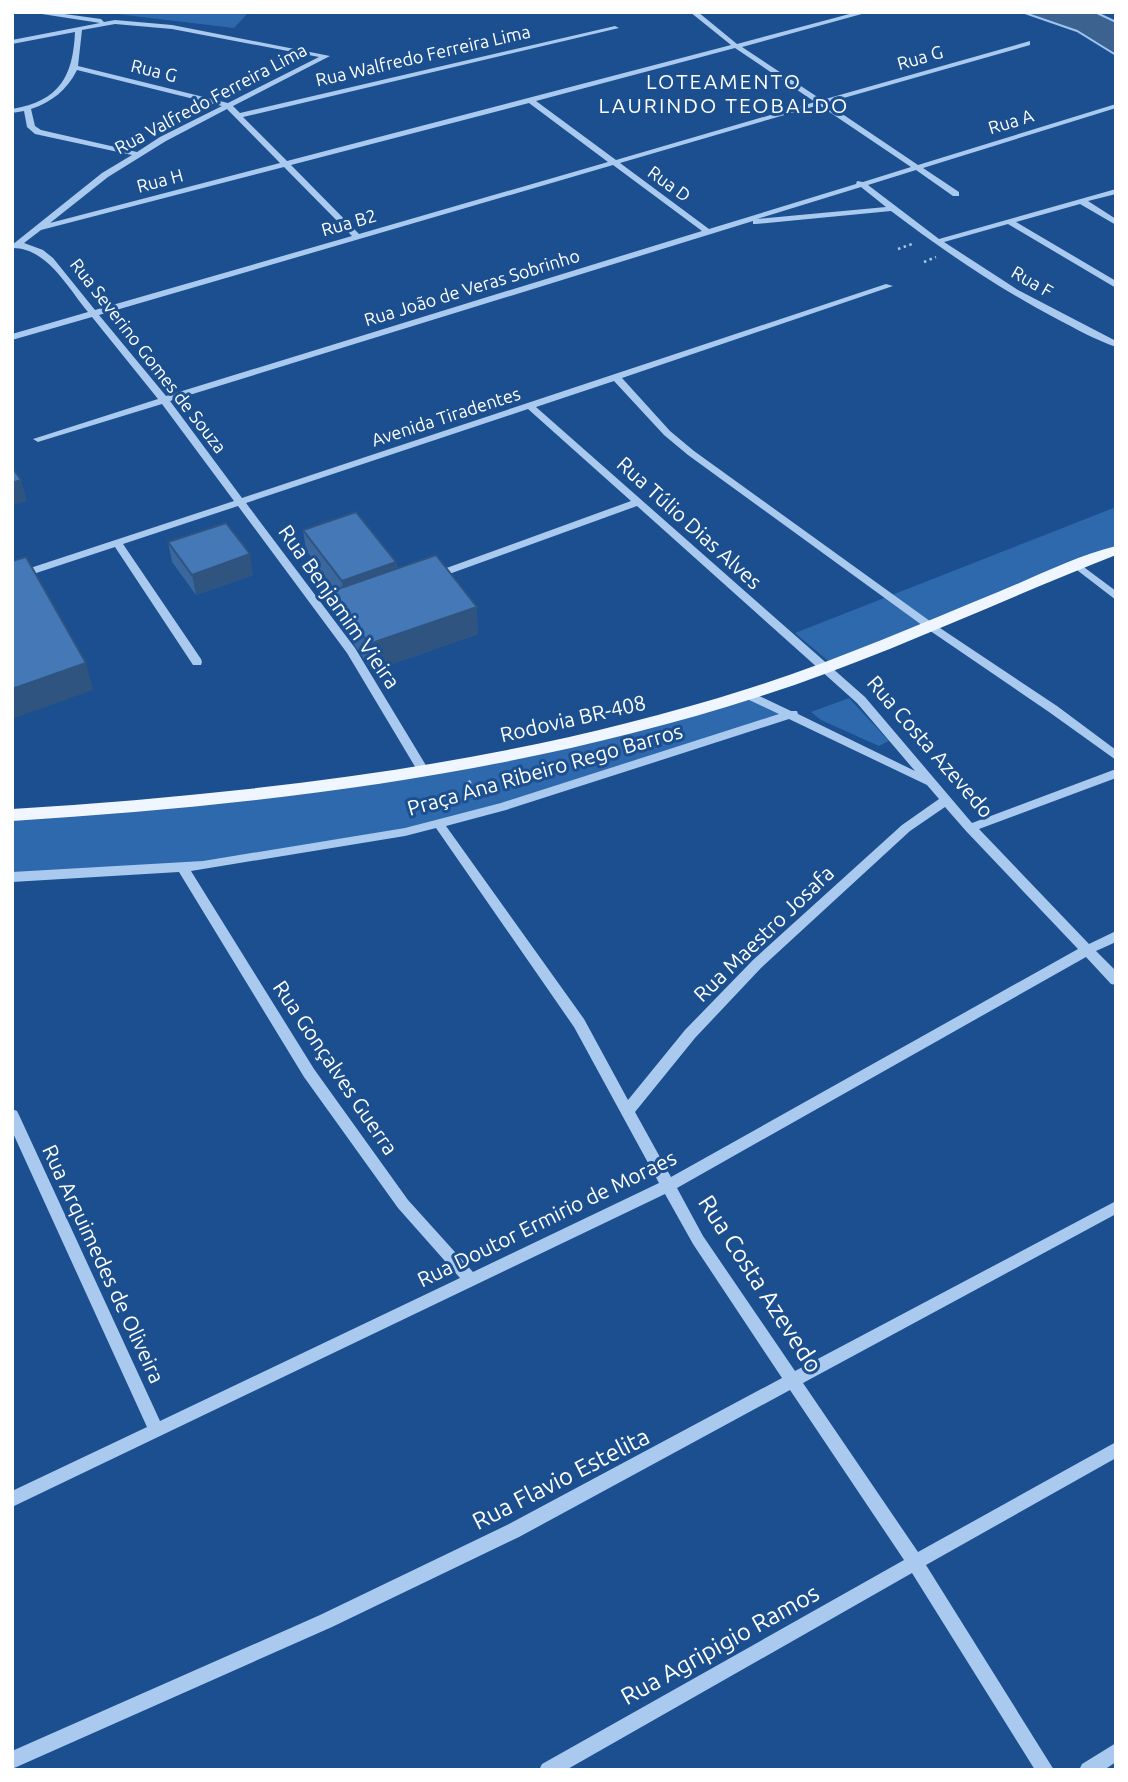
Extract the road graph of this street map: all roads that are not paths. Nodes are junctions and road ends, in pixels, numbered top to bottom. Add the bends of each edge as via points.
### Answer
1 (32, 12) edge
2 (693, 12) edge
3 (866, 12) edge
4 (115, 22) junction
5 (615, 28) dead end
6 (79, 29) junction
7 (12, 42) edge
8 (1027, 43) dead end
9 (736, 46) junction
10 (74, 68) junction
11 (530, 100) junction
12 (821, 103) junction
13 (227, 105) junction
14 (1116, 106) edge
15 (28, 110) junction
16 (12, 111) edge
17 (238, 116) junction
18 (138, 154) junction
19 (613, 163) junction
20 (287, 164) junction
21 (915, 167) junction
22 (860, 184) junction
23 (1116, 191) edge
24 (956, 194) dead end
25 (1082, 201) junction
26 (891, 209) junction
27 (1009, 221) junction
28 (1116, 223) edge
29 (729, 224) junction
30 (41, 228) junction
31 (707, 231) junction
32 (358, 237) junction
33 (936, 242) junction
34 (15, 246) edge
35 (1116, 285) edge
36 (889, 286) dead end
37 (94, 313) junction
38 (12, 337) edge
39 (1116, 344) edge
40 (616, 377) junction
41 (164, 400) junction
42 (530, 406) junction
43 (38, 439) dead end
44 (240, 502) junction
45 (639, 502) junction
46 (117, 543) junction
47 (1116, 550) edge
48 (1077, 565) junction
49 (12, 578) edge
50 (416, 582) edge
51 (1116, 597) edge
52 (338, 610) edge
53 (325, 615) junction
54 (930, 626) junction
55 (198, 662) dead end
56 (824, 668) junction
57 (749, 695) junction
58 (793, 715) junction
59 (1116, 756) edge
60 (424, 772) junction
61 (1116, 773) edge
62 (933, 784) junction
63 (945, 801) junction
64 (12, 815) edge
65 (438, 823) junction
66 (970, 828) junction
67 (182, 867) junction
68 (12, 877) edge
69 (1116, 936) edge
70 (1087, 950) junction
71 (1116, 980) edge
72 (627, 1112) junction
73 (12, 1115) edge
74 (667, 1186) junction
75 (1116, 1207) edge
76 (471, 1280) junction
77 (795, 1382) junction
78 (156, 1430) junction
79 (1116, 1449) edge
80 (12, 1499) edge
81 (916, 1564) junction
82 (1116, 1752) edge
83 (12, 1760) edge
84 (548, 1770) edge
85 (1045, 1770) edge
86 (1088, 1770) edge

1 - 4 street
2 - 9 street
3 - 9 street
4 - 6 street
4 - 13 street, Rua Valfredo Ferreira Lima via 172,27 326,56
5 - 17 street, Rua Walfredo Ferreira Lima
6 - 7 street
6 - 10 street
8 - 12 street, Rua G
9 - 11 street
9 - 12 street
10 - 13 street, Rua G
10 - 15 street via 54,96
11 - 19 street, Rua D
11 - 20 street
12 - 19 street, Rua G
12 - 21 street
13 - 17 street
13 - 18 street, Rua Valfredo Ferreira Lima
14 - 21 street, Rua A
15 - 16 street
15 - 18 street via 31,127 38,132
17 - 20 street
18 - 30 street, Rua Valfredo Ferreira Lima
19 - 31 street, Rua D
19 - 32 street, Rua B2
20 - 30 street, Rua H
20 - 32 street
21 - 22 street, Rua João de Veras Sobrinho
21 - 24 street
22 - 26 street
22 - 29 street, Rua João de Veras Sobrinho
23 - 25 street
25 - 27 street
25 - 28 street
26 - 29 street
26 - 33 street
27 - 33 street
27 - 35 street
29 - 31 street, Rua João de Veras Sobrinho
30 - 34 street, Rua Valfredo Ferreira Lima
31 - 41 street, Rua João de Veras Sobrinho
32 - 37 street, Rua B2
33 - 39 street, Rua F via 1026,298
34 - 37 street, Rua Severino Gomes de Souza via 40,252 50,260
36 - 40 street, Avenida Tiradentes
37 - 38 street, Rua B2
37 - 41 street, Rua Severino Gomes de Souza
40 - 42 street, Avenida Tiradentes
40 - 54 street via 691,453
41 - 43 street, Rua João de Veras Sobrinho
41 - 44 street, Rua Severino Gomes de Souza
42 - 44 street, Avenida Tiradentes
42 - 45 street, Rua Túlio Dias Alves
44 - 46 street, Avenida Tiradentes
44 - 53 street, Rua Benjamim Vieira
45 - 50 street
45 - 56 street, Rua Túlio Dias Alves
46 - 49 street, Avenida Tiradentes
46 - 55 street
47 - 48 main road, Rodovia BR-408
48 - 51 street
48 - 54 main road, Rodovia BR-408
52 - 53 street
53 - 60 street, Rua Benjamim Vieira
54 - 56 main road, Rodovia BR-408
54 - 59 street
56 - 57 main road, Rodovia BR-408
56 - 62 street, Rua Costa Azevedo via 861,700
57 - 58 street
57 - 60 main road, Rodovia BR-408 via 557,746
58 - 62 street
58 - 65 street, Praça Ana Ribeiro Rego Barros
60 - 64 main road, Rodovia BR-408 via 167,806
61 - 66 street
62 - 63 street, Rua Costa Azevedo
63 - 66 street, Rua Costa Azevedo
63 - 72 street, Rua Maestro Josafa via 906,828 757,964 690,1034
65 - 67 street, Praça Ana Ribeiro Rego Barros via 290,853
65 - 72 street, Rua Costa Azevedo via 579,1023
66 - 70 street, Rua Costa Azevedo
67 - 68 street, Praça Ana Ribeiro Rego Barros
67 - 76 street, Rua Gonçalves Guerra via 309,1073 403,1204
69 - 70 street, Rua Doutor Ermirio de Moraes
70 - 71 street, Rua Costa Azevedo
70 - 74 street, Rua Doutor Ermirio de Moraes
72 - 74 street, Rua Costa Azevedo
73 - 78 street, Rua Arquimedes de Oliveira
74 - 76 street, Rua Doutor Ermirio de Moraes
74 - 77 street, Rua Costa Azevedo via 698,1240
75 - 77 street, Rua Flavio Estelita
76 - 78 street, Rua Doutor Ermirio de Moraes
77 - 81 street, Rua Costa Azevedo
77 - 83 street, Rua Flavio Estelita via 513,1531
78 - 80 street, Rua Doutor Ermirio de Moraes
79 - 81 street
81 - 84 street, Rua Agripigio Ramos
81 - 85 street, Rua Costa Azevedo
82 - 86 street

